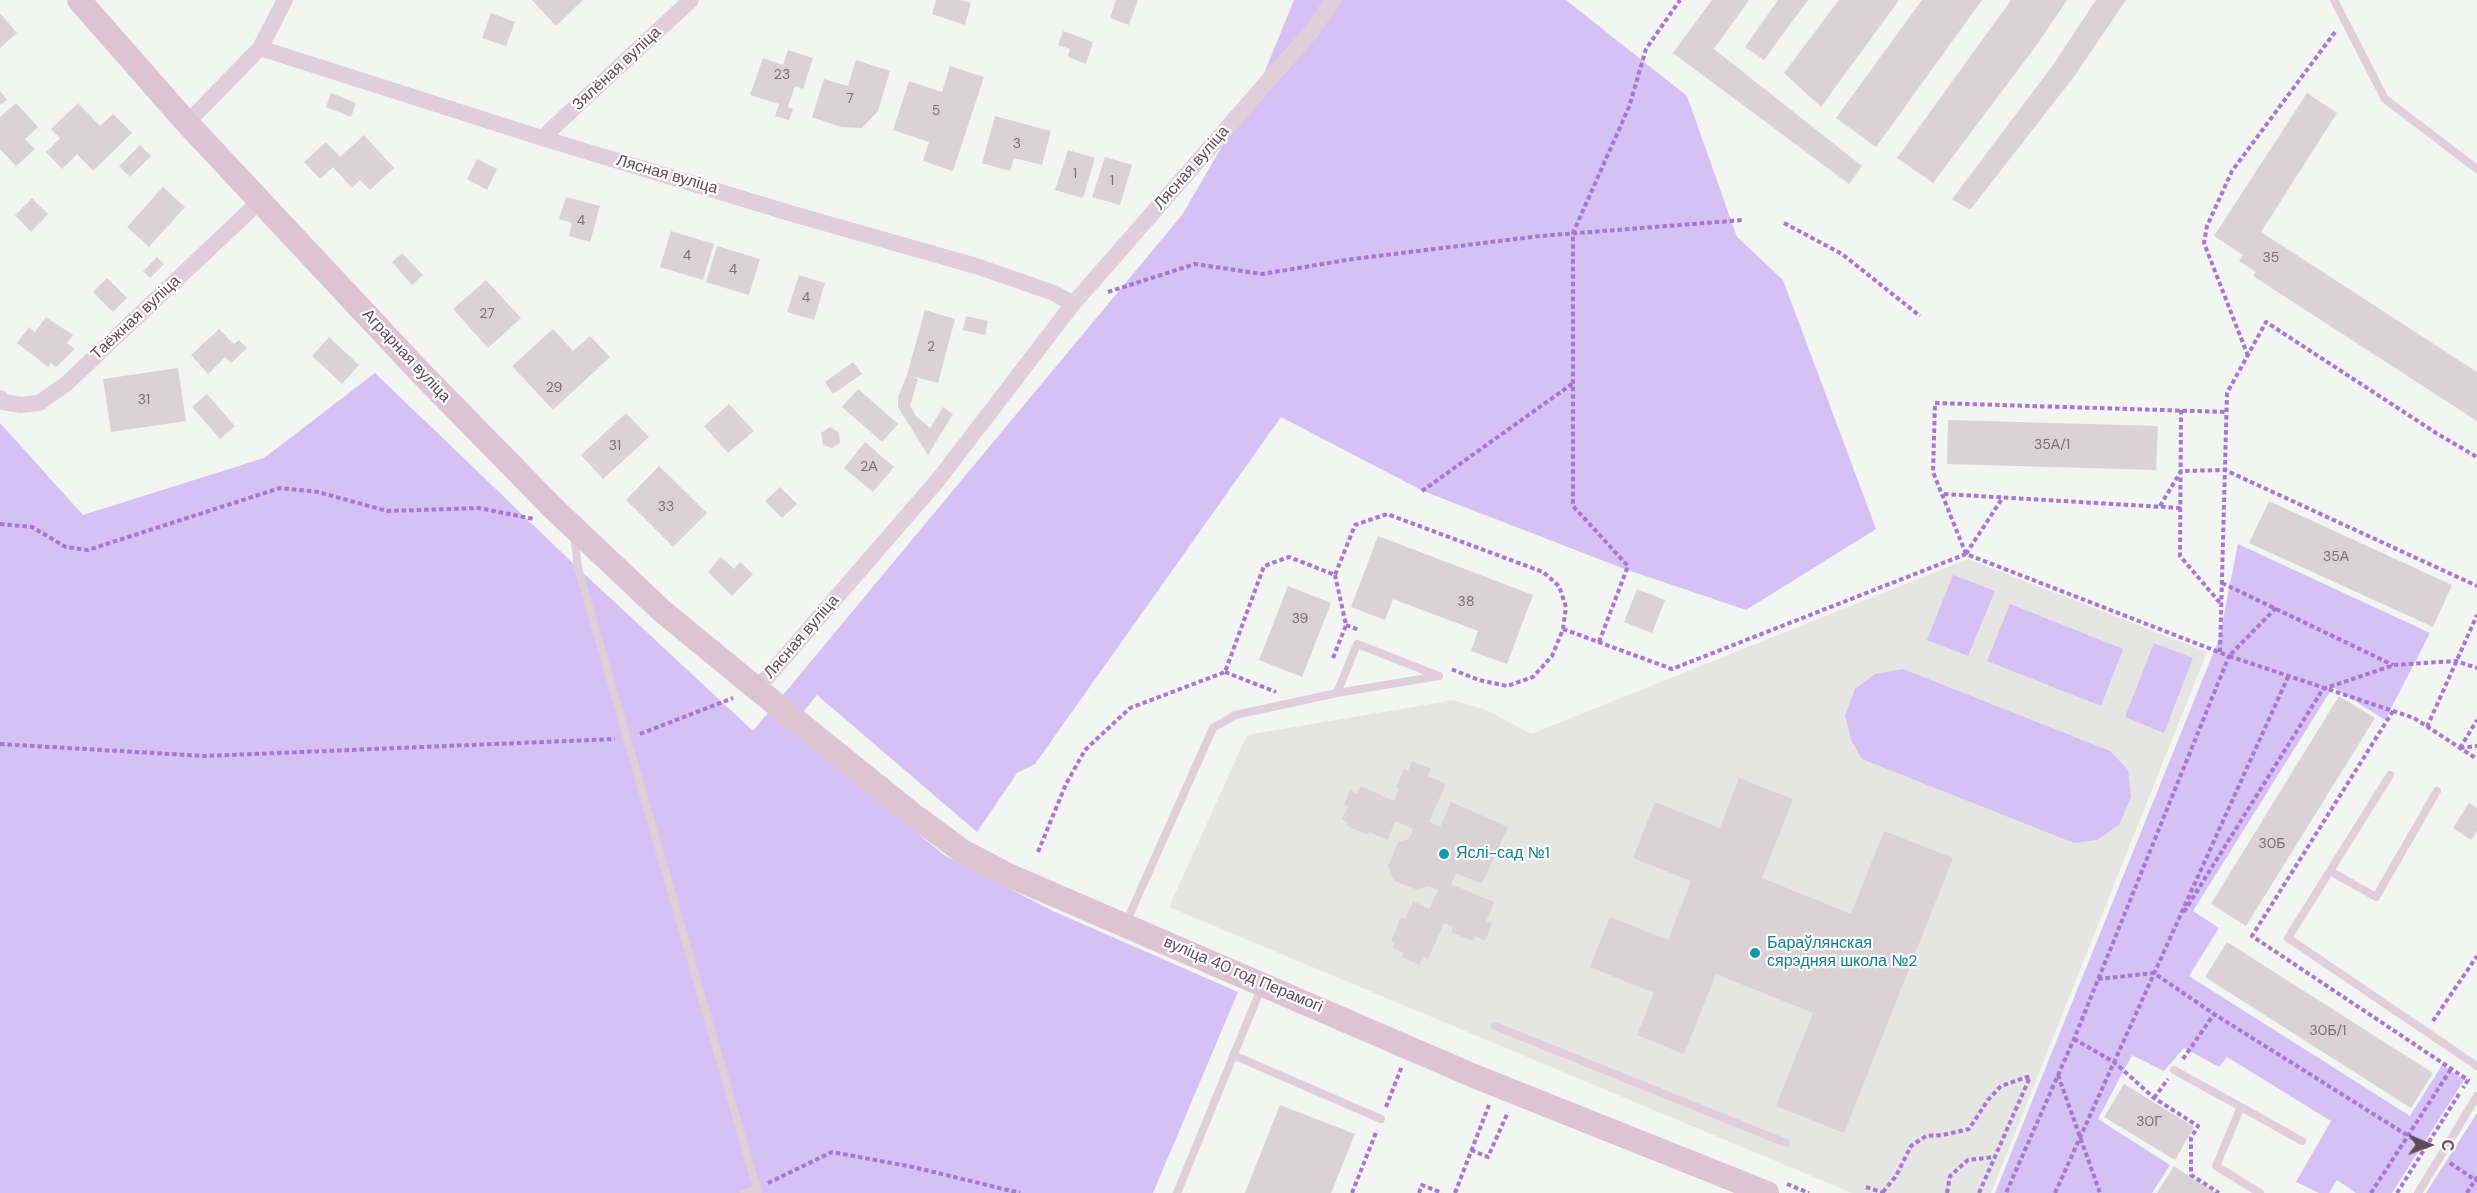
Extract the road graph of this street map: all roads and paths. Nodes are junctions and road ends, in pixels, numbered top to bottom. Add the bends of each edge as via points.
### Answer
1 (79, 0) edge
2 (285, 0) edge
3 (691, 0) edge
4 (1333, 0) edge
5 (1680, 0) edge
6 (2334, 0) edge
7 (2345, 20) junction
8 (260, 48) junction
9 (187, 123) junction
10 (542, 138) junction
11 (2477, 169) edge
12 (260, 201) junction
13 (1743, 220) dead end
14 (1784, 223) dead end
15 (1573, 233) junction
16 (1106, 293) dead end
17 (1073, 304) junction
18 (1920, 316) dead end
19 (2248, 356) junction
20 (1573, 384) junction
21 (0, 399) edge
22 (2181, 410) junction
23 (2226, 412) junction
24 (2477, 457) edge
25 (2225, 470) junction
26 (2181, 471) junction
27 (1422, 490) dead end
28 (1944, 494) junction
29 (2003, 497) junction
30 (2160, 506) junction
31 (2181, 508) junction
32 (537, 520) dead end
33 (0, 524) edge
34 (573, 527) junction
35 (1966, 554) junction
36 (1335, 575) junction
37 (2222, 583) junction
38 (2477, 586) edge
39 (2222, 605) junction
40 (2276, 608) junction
41 (2477, 615) edge
42 (1346, 625) junction
43 (1563, 629) junction
44 (1366, 633) dead end
45 (1599, 642) junction
46 (2220, 652) junction
47 (2229, 656) junction
48 (2456, 661) junction
49 (2394, 665) junction
50 (1330, 667) dead end
51 (1448, 668) dead end
52 (2477, 668) edge
53 (1225, 672) junction
54 (2288, 677) junction
55 (2323, 688) junction
56 (757, 689) junction
57 (1337, 693) junction
58 (1287, 696) dead end
59 (2393, 711) junction
60 (2477, 720) edge
61 (2427, 727) junction
62 (627, 739) junction
63 (0, 744) edge
64 (2477, 746) edge
65 (2460, 748) junction
66 (2477, 759) edge
67 (2390, 775) dead end
68 (2437, 790) dead end
69 (1038, 852) dead end
70 (2330, 871) junction
71 (1125, 925) junction
72 (2176, 926) junction
73 (2477, 956) edge
74 (2154, 973) junction
75 (2098, 979) junction
76 (1263, 983) junction
77 (2214, 1014) junction
78 (1495, 1026) dead end
79 (2426, 1031) junction
80 (2074, 1038) junction
81 (1233, 1055) junction
82 (2114, 1062) junction
83 (2477, 1066) edge
84 (2451, 1069) junction
85 (2174, 1070) junction
86 (2057, 1074) junction
87 (1498, 1086) junction
88 (2477, 1096) edge
89 (2154, 1098) junction
90 (2241, 1107) junction
91 (1509, 1108) dead end
92 (1381, 1119) dead end
93 (2081, 1136) junction
94 (2408, 1136) junction
95 (2302, 1141) dead end
96 (1786, 1143) dead end
97 (2426, 1147) junction
98 (1471, 1150) junction
99 (2441, 1156) junction
100 (1994, 1157) junction
101 (2476, 1179) edge
102 (1866, 1187) dead end
103 (757, 1191) edge
104 (1883, 1192) edge
105 (744, 1193) edge
106 (1020, 1193) edge
107 (1177, 1193) edge
108 (1419, 1193) edge
109 (1442, 1193) edge
110 (1455, 1193) edge
111 (1767, 1193) edge
112 (1947, 1193) edge
113 (1979, 1193) edge
114 (2006, 1193) edge
115 (2056, 1193) edge
116 (2100, 1193) edge
117 (2219, 1193) edge
118 (2260, 1193) edge
119 (2371, 1193) edge
120 (2397, 1193) edge
121 (2418, 1193) edge
122 (2467, 1193) edge

1 - 9 street, Аграрная вуліца
2 - 8 street
3 - 10 street, Зялёная вуліца
4 - 17 street, Лясная вуліца via 1310,33
5 - 15 path via 1646,49 1629,107
6 - 7 lane
7 - 11 lane via 2385,99
7 - 19 path via 2232,171 2207,226 2204,243
8 - 9 street
8 - 10 street, Лясная вуліца
9 - 12 street, Аграрная вуліца
10 - 17 street, Лясная вуліца via 976,266
12 - 21 street, Таёжная вуліца via 66,384 39,403 21,405
12 - 34 street, Аграрная вуліца via 420,372
13 - 15 path
14 - 18 path via 1842,254
15 - 16 path via 1262,274 1195,264
15 - 20 path
17 - 56 street, Лясная вуліца via 938,480
19 - 23 path via 2228,393
19 - 24 path via 2266,322
20 - 27 path
20 - 45 path via 1573,506 1628,566
22 - 23 path
22 - 26 path
22 - 28 path via 1935,404 1933,471
23 - 25 path
25 - 26 path
25 - 37 path
25 - 38 path
26 - 30 path
26 - 31 path
28 - 29 path
28 - 35 path
29 - 30 path
29 - 35 path
30 - 31 path
31 - 39 path via 2180,556
32 - 33 path via 479,508 387,511 318,492 280,488 88,550 66,547 32,527
34 - 56 street, Аграрная вуліца via 662,610
34 - 62 lane via 578,568
35 - 45 path via 1672,669
35 - 46 path
36 - 42 path
36 - 43 path via 1355,525 1387,514 1543,572 1559,586 1566,607
36 - 53 path via 1289,557 1264,566
37 - 39 path
37 - 40 path
39 - 46 path
40 - 47 path
40 - 49 path
41 - 48 path
42 - 44 path
42 - 50 path
43 - 45 path
43 - 51 path via 1552,656 1533,676 1507,686
46 - 47 path
47 - 54 path
47 - 75 path
48 - 49 path
48 - 52 path
48 - 61 path
49 - 55 path
53 - 58 path
53 - 69 path via 1130,708 1085,750 1066,784
54 - 55 path
54 - 72 path
55 - 59 path
55 - 72 path
56 - 62 path
56 - 71 street, вуліца 40 год Перамогі via 915,818 962,851
57 - 57 lane via 1416,680 1439,676 1357,644
57 - 71 lane via 1235,715 1213,728
59 - 61 path
59 - 84 path via 2252,936
60 - 65 path
61 - 65 path
62 - 63 path via 205,756
62 - 103 lane
64 - 65 path
65 - 66 path
67 - 70 lane
68 - 70 lane via 2376,897
70 - 79 lane via 2288,938
71 - 76 street, вуліца 40 год Перамогі
72 - 74 path
73 - 79 path
74 - 75 path
74 - 77 path
74 - 82 path
75 - 80 path
76 - 81 lane
76 - 87 street, вуліца 40 год Перамогі
77 - 85 path
77 - 94 path
78 - 96 lane
79 - 83 lane
80 - 82 path
80 - 86 path
81 - 92 lane
81 - 107 lane
82 - 89 path
82 - 93 path
84 - 94 path
84 - 97 path via 2468,1080
85 - 89 path
85 - 90 lane
86 - 93 path
86 - 114 path
87 - 98 path
87 - 111 street, вуліца 40 год Перамогі
88 - 99 lane
89 - 117 path via 2198,1126 2191,1138 2192,1175
90 - 95 lane
90 - 118 lane via 2216,1166
91 - 98 path via 1488,1157
93 - 115 path
93 - 116 path
94 - 97 path
94 - 119 path
97 - 99 path
97 - 120 path
98 - 110 path
99 - 101 path
99 - 121 lane
100 - 104 path via 2030,1076 2001,1086 1969,1130 1926,1136 1911,1146
100 - 112 path via 1968,1160 1950,1176
100 - 113 path
101 - 122 path
102 - 104 path
103 - 105 lane
103 - 106 path via 832,1152
108 - 109 path via 1422,1185

